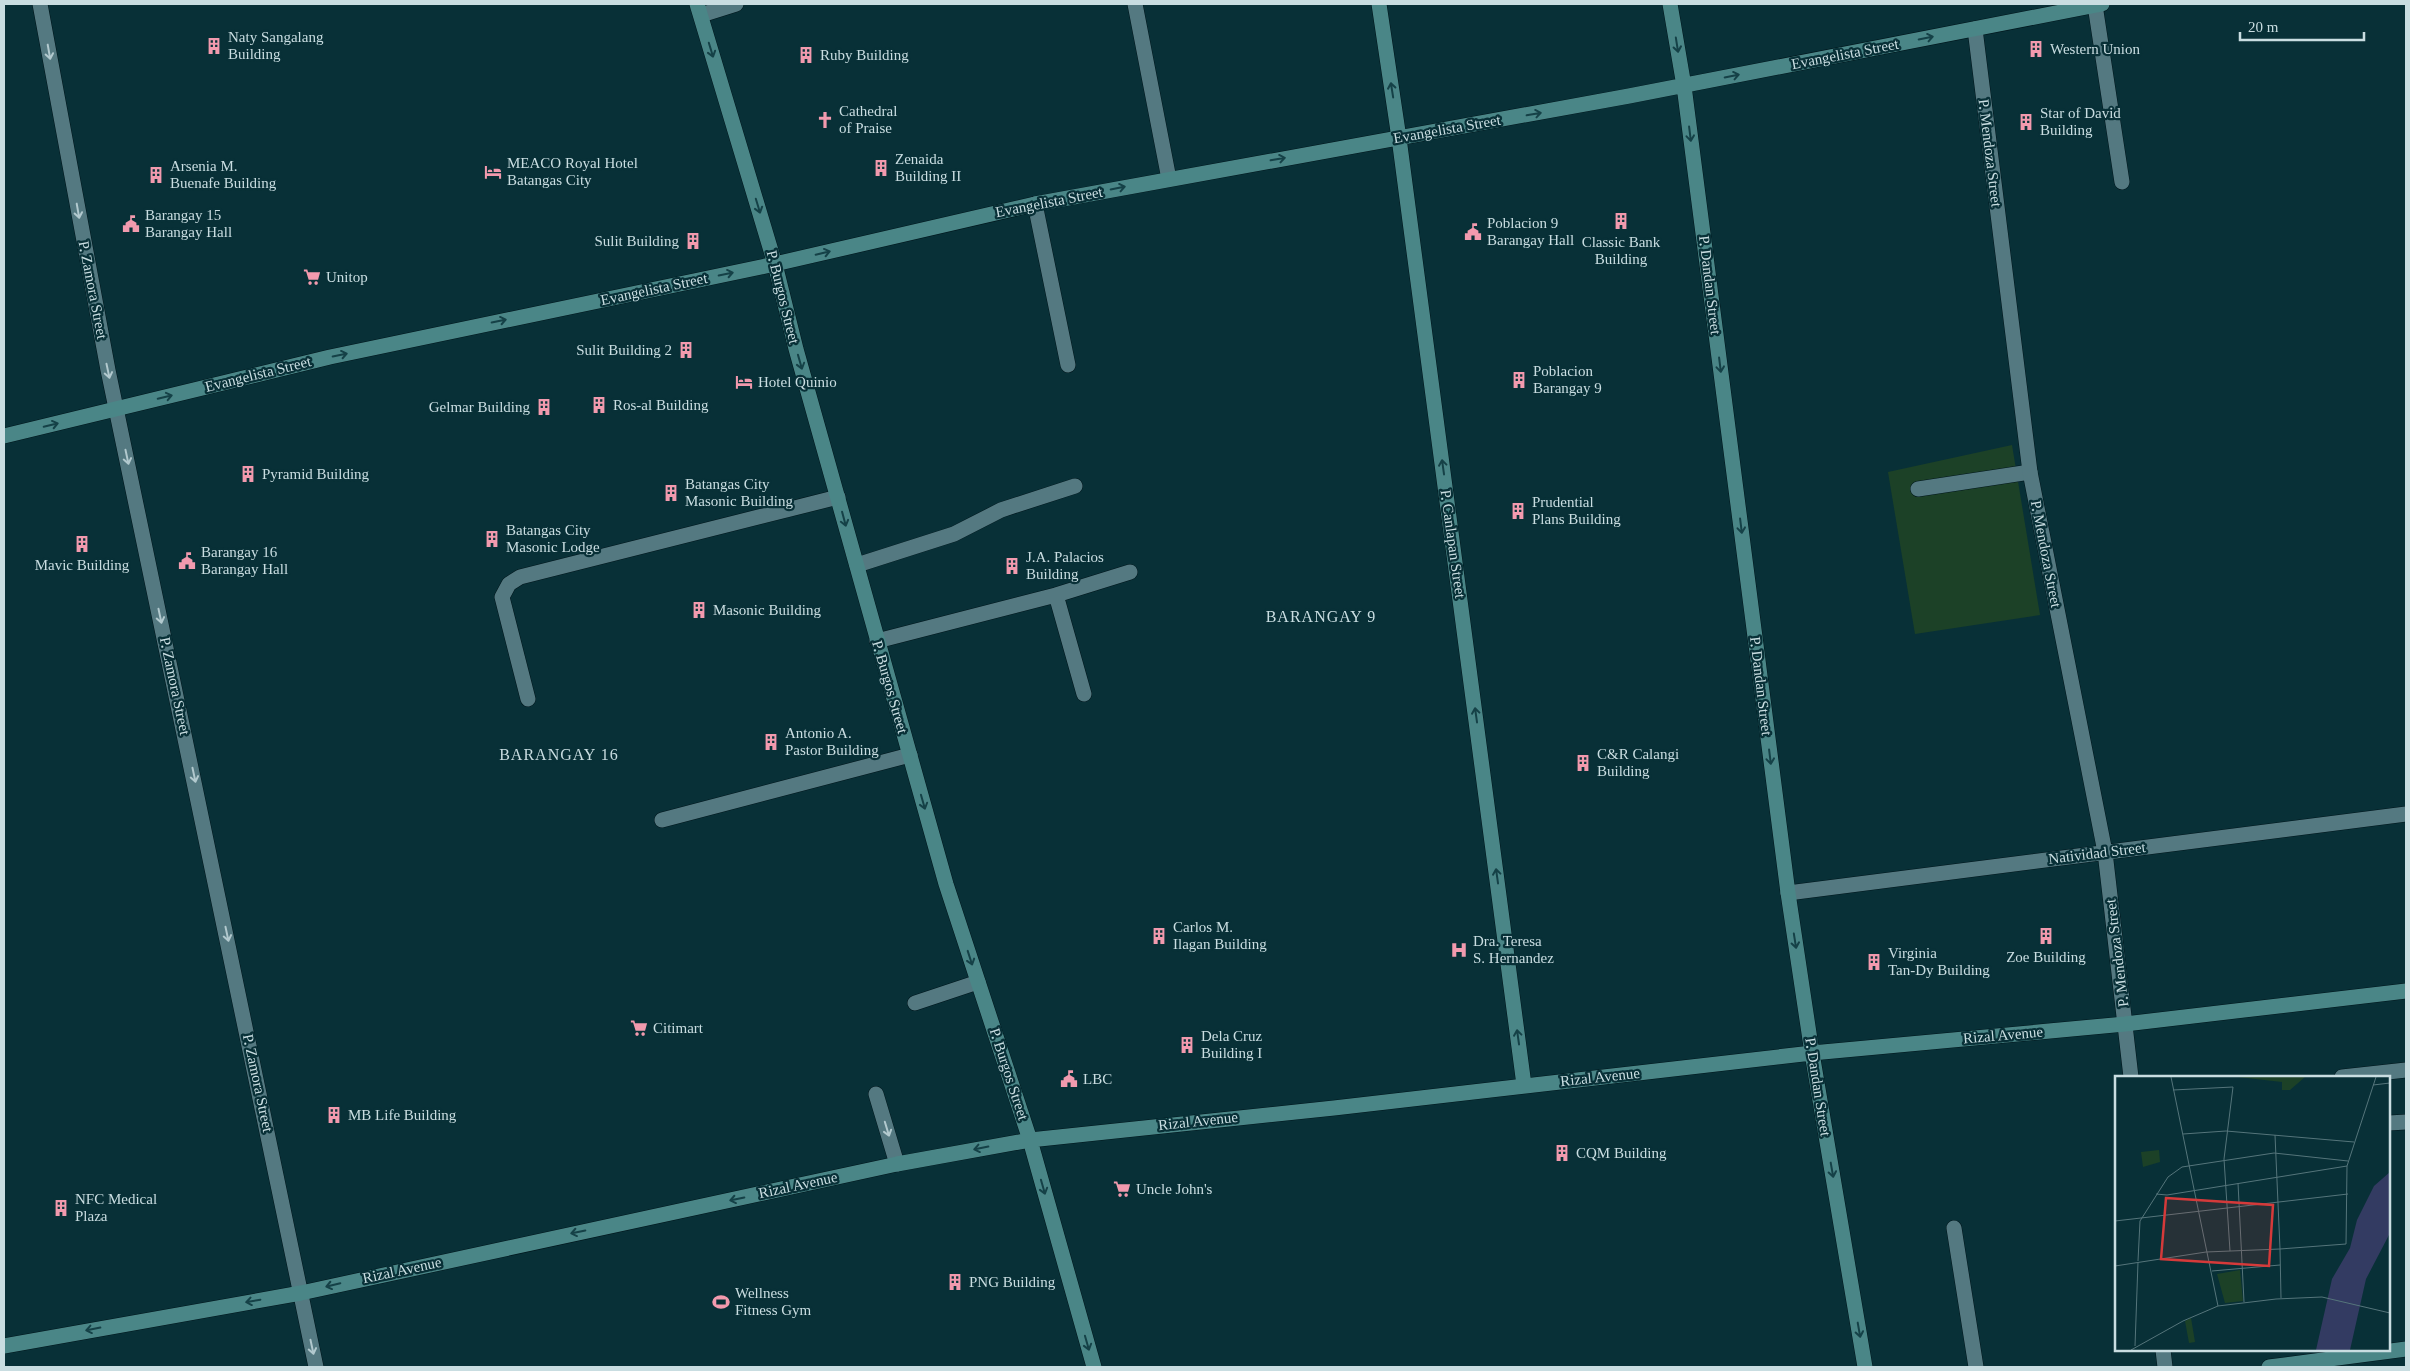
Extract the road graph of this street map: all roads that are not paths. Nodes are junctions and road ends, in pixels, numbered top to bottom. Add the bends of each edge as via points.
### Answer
1 (40, 4) edge
2 (736, 4) edge
3 (1135, 4) edge
4 (1379, 4) edge
5 (1670, 4) edge
6 (2098, 4) edge
7 (699, 9) edge
8 (1974, 29) junction
9 (1684, 86) junction
10 (1399, 138) junction
11 (1169, 178) junction
12 (2122, 182) dead end
13 (1035, 204) junction
14 (776, 264) junction
15 (1068, 365) dead end
16 (118, 409) junction
17 (4, 436) edge
18 (2030, 472) junction
19 (1075, 486) dead end
20 (1918, 489) dead end
21 (838, 497) junction
22 (857, 565) junction
23 (1130, 572) dead end
24 (1056, 595) junction
25 (877, 641) junction
26 (1084, 694) dead end
27 (528, 699) dead end
28 (910, 755) junction
29 (2406, 814) edge
30 (662, 820) dead end
31 (2105, 852) junction
32 (1788, 893) junction
33 (978, 982) junction
34 (2406, 991) edge
35 (915, 1003) dead end
36 (2125, 1024) junction
37 (1812, 1053) junction
38 (2406, 1070) edge
39 (2131, 1076) edge
40 (2351, 1076) edge
41 (1524, 1085) junction
42 (876, 1094) dead end
43 (2406, 1122) edge
44 (2390, 1123) edge
45 (1030, 1140) junction
46 (897, 1164) junction
47 (1954, 1228) dead end
48 (301, 1293) junction
49 (4, 1346) edge
50 (2406, 1349) edge
51 (2163, 1351) edge
52 (316, 1367) edge
53 (1094, 1367) edge
54 (1865, 1367) edge
55 (1976, 1367) edge
56 (2165, 1367) edge
57 (2269, 1367) edge

1 -> 16 street, P. Zamora Street
2 - 7 street
3 - 11 street
10 -> 4 street, P. Canlapan Street
5 -> 9 street, P. Dandan Street
6 - 8 street, Evangelista Street
6 - 12 street
7 -> 14 street, P. Burgos Street
9 -> 8 street, Evangelista Street
8 - 18 street, P. Mendoza Street
10 -> 9 street, Evangelista Street
9 -> 32 street, P. Dandan Street
11 -> 10 street, Evangelista Street
41 -> 10 street, P. Canlapan Street
13 -> 11 street, Evangelista Street
14 -> 13 street, Evangelista Street
13 - 15 street
16 -> 14 street, Evangelista Street via 330,357
14 -> 21 street, P. Burgos Street
17 -> 16 street, Evangelista Street
16 -> 48 street, P. Zamora Street
18 - 20 street
18 - 31 street, P. Mendoza Street
19 - 22 street via 1001,510 954,534
21 -> 22 street, P. Burgos Street
21 - 27 street via 520,577 509,584 502,597
22 - 25 street, P. Burgos Street
23 - 24 street
24 - 25 street
24 - 26 street
25 - 28 street, P. Burgos Street
28 - 30 street
28 -> 33 street, P. Burgos Street via 946,884
29 - 31 street, Natividad Street
31 - 32 street, Natividad Street
31 - 36 street, P. Mendoza Street
32 -> 37 street, P. Dandan Street
33 - 35 street
33 - 45 street, P. Burgos Street
34 - 36 street, Rizal Avenue
36 - 37 street, Rizal Avenue
36 - 39 street, P. Mendoza Street
37 - 41 street, Rizal Avenue
37 -> 54 street, P. Dandan Street
38 - 40 street
41 - 45 street, Rizal Avenue
42 -> 46 street
43 - 44 street
45 -> 46 street, Rizal Avenue
45 -> 53 street, P. Burgos Street
46 -> 48 street, Rizal Avenue
47 - 55 street
48 -> 49 street, Rizal Avenue
48 -> 52 street, P. Zamora Street
50 - 57 street
51 - 56 street

